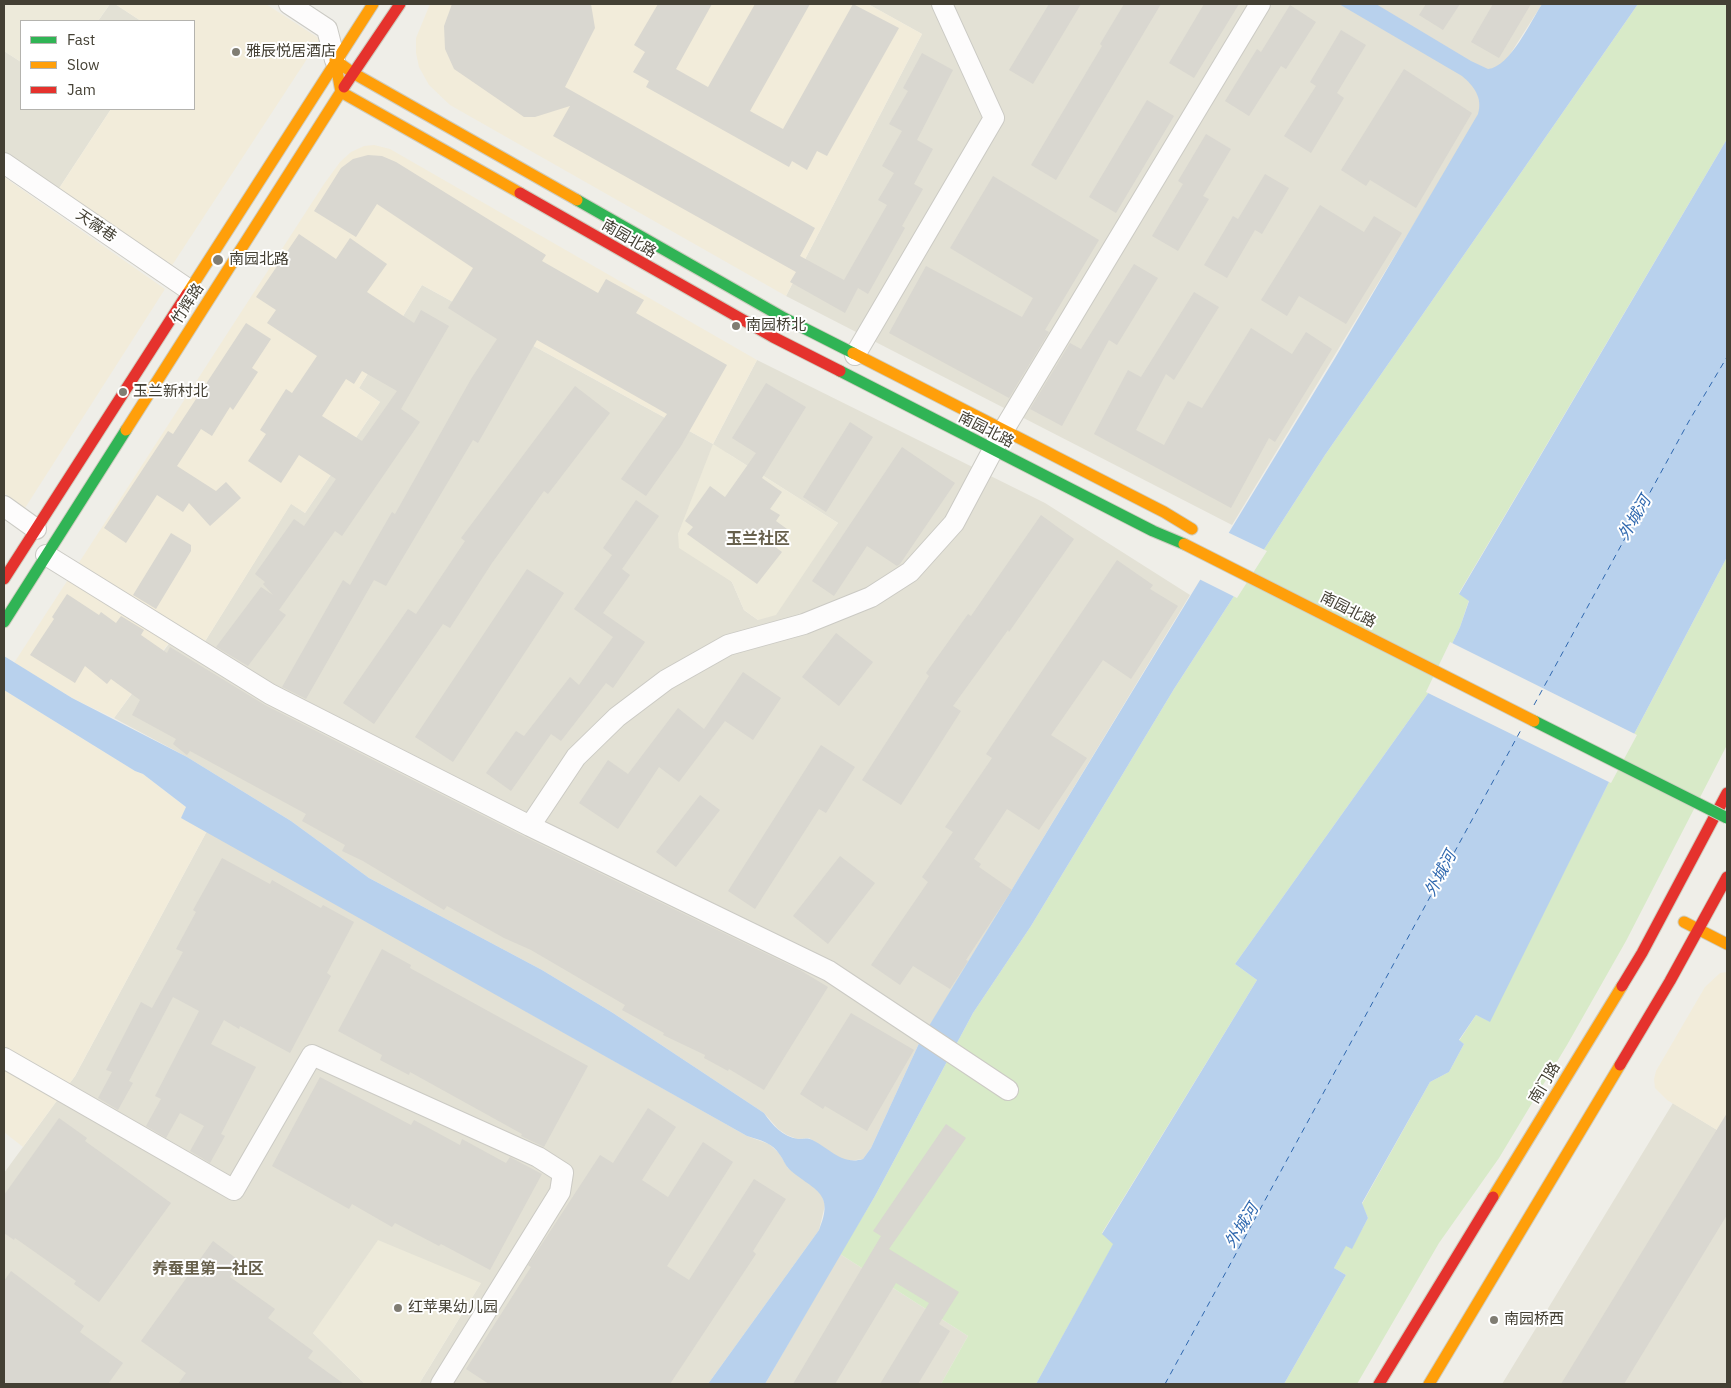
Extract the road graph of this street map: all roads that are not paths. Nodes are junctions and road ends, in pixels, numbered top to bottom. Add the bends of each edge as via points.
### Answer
1 (289, 4) edge
2 (373, 4) edge
3 (400, 4) edge
4 (942, 4) edge
5 (1260, 4) edge
6 (335, 60) junction
7 (353, 73) junction
8 (341, 92) junction
9 (4, 163) edge
10 (188, 289) junction
11 (855, 355) junction
12 (1003, 431) junction
13 (993, 451) junction
14 (4, 506) edge
15 (36, 529) junction
16 (1196, 531) dead end
17 (46, 556) junction
18 (4, 579) edge
19 (4, 622) edge
20 (1724, 795) edge
21 (1727, 818) edge
22 (530, 826) junction
23 (1727, 876) edge
24 (1665, 912) junction
25 (1699, 930) junction
26 (1727, 944) edge
27 (4, 1058) edge
28 (1008, 1090) dead end
29 (440, 1384) edge
30 (1379, 1384) edge
31 (1429, 1384) edge

1 - 6 street via 327,28
2 - 6 main road, 竹辉路
3 - 7 main road, 竹辉路
4 - 11 street via 994,118
5 - 12 street
6 - 7 main road, 南园北路
6 - 8 main road
6 - 10 main road, 竹辉路
7 - 8 main road, 竹辉路
7 - 11 main road, 南园北路 via 698,270
8 - 13 main road, 南园北路 via 773,337
8 - 17 main road, 竹辉路
9 - 10 street, 天薇巷
10 - 15 main road, 竹辉路
11 - 12 main road, 南园北路
12 - 13 street
12 - 16 main road, 南园北路
13 - 21 main road, 南园北路, bridge
13 - 22 street via 954,523 910,572 871,597 804,624 728,645 666,680 617,717 576,757
14 - 15 street
15 - 18 main road, 竹辉路
17 - 19 main road, 竹辉路
17 - 22 street via 270,694
20 - 24 main road, 南门路
22 - 28 street via 830,971
23 - 25 main road
24 - 25 main road
24 - 30 main road, 南门路
25 - 26 main road
25 - 31 main road
27 - 29 street via 234,1190 312,1055 538,1157 563,1173 560,1192

